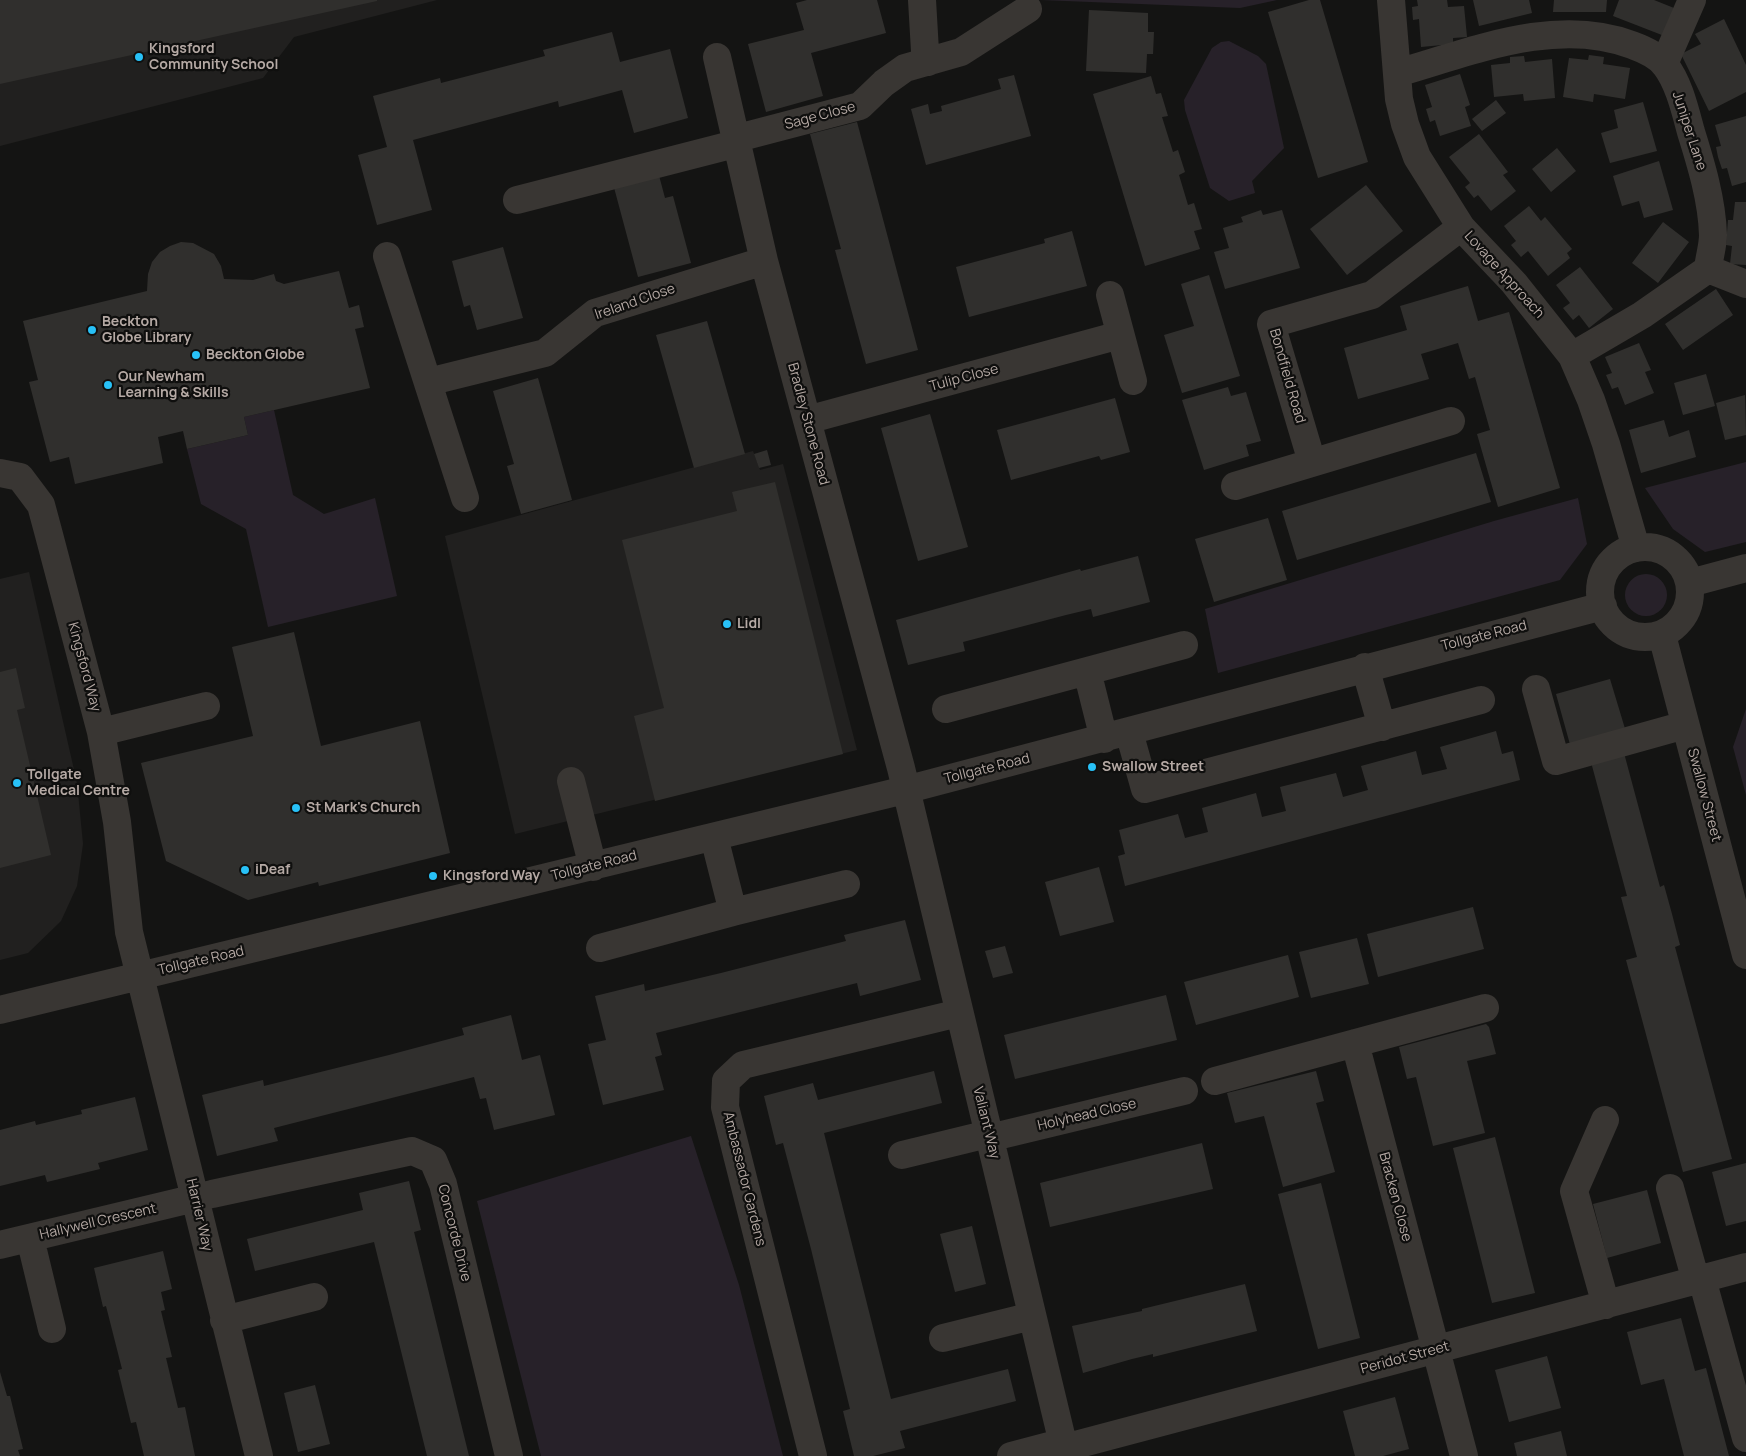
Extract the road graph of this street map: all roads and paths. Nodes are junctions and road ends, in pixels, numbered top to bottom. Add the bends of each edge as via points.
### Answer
1 (922, 0) edge
2 (1391, 0) edge
3 (1692, 0) edge
4 (1028, 9) dead end
5 (717, 57) dead end
6 (928, 62) junction
7 (1664, 64) junction
8 (1396, 73) junction
9 (735, 141) junction
10 (517, 200) dead end
11 (1461, 227) junction
12 (387, 256) dead end
13 (764, 261) junction
14 (1708, 269) junction
15 (1746, 284) edge
16 (1110, 295) dead end
17 (1120, 335) junction
18 (1572, 356) junction
19 (1133, 381) dead end
20 (428, 382) junction
21 (807, 420) junction
22 (1451, 421) dead end
23 (1312, 462) junction
24 (0, 473) edge
25 (1235, 486) dead end
26 (465, 498) dead end
27 (1636, 548) junction
28 (1746, 568) edge
29 (1690, 583) junction
30 (1603, 606) junction
31 (1662, 635) junction
32 (1184, 645) dead end
33 (1365, 667) junction
34 (1087, 671) junction
35 (1536, 689) dead end
36 (1481, 700) dead end
37 (206, 706) dead end
38 (946, 709) dead end
39 (1686, 725) junction
40 (1382, 727) junction
41 (101, 732) junction
42 (1117, 736) junction
43 (572, 781) dead end
44 (905, 790) junction
45 (714, 837) junction
46 (593, 867) junction
47 (846, 884) dead end
48 (1737, 888) edge
49 (733, 912) junction
50 (600, 948) dead end
51 (1746, 955) edge
52 (141, 974) junction
53 (1485, 1008) dead end
54 (0, 1010) edge
55 (959, 1013) junction
56 (1355, 1043) junction
57 (1215, 1081) dead end
58 (1184, 1091) dead end
59 (1605, 1120) dead end
60 (989, 1136) junction
61 (902, 1155) dead end
62 (1670, 1188) dead end
63 (196, 1198) junction
64 (30, 1238) junction
65 (0, 1245) edge
66 (1746, 1267) edge
67 (1699, 1280) junction
68 (314, 1297) dead end
69 (1606, 1305) junction
70 (1032, 1316) junction
71 (224, 1320) junction
72 (52, 1329) dead end
73 (943, 1338) dead end
74 (1436, 1350) junction
75 (1746, 1438) edge
76 (1065, 1449) edge
77 (259, 1456) edge
78 (510, 1456) edge
79 (813, 1456) edge
80 (1011, 1456) edge
81 (1464, 1456) edge

1 - 6 street
2 - 8 street, Lovage Approach
3 - 7 street
4 - 6 street, Sage Close via 961,52
5 - 9 street, Bradley Stone Road
6 - 9 street, Sage Close via 905,68 860,106
7 - 8 street, Juniper Lane via 1644,50 1612,37 1576,34 1502,43
7 - 14 street, Juniper Lane via 1681,98 1702,168 1713,236
8 - 11 street, Lovage Approach via 1404,124 1418,157
9 - 10 street, Sage Close
9 - 13 street, Bradley Stone Road
11 - 18 street, Lovage Approach via 1514,283
11 - 23 street, Bondfield Road via 1372,295 1271,324
12 - 20 street
13 - 20 street, Ireland Close via 595,313 546,353
13 - 21 street, Bradley Stone Road
14 - 15 street
14 - 18 street via 1642,315
16 - 17 street
17 - 19 street
17 - 21 street, Tulip Close
18 - 27 street, Lovage Approach via 1606,444
20 - 26 street
21 - 44 street, Bradley Stone Road
22 - 23 street
23 - 25 street
24 - 41 street, Kingsford Way via 20,477 41,504
27 - 29 street via 1659,549 1679,561
27 - 30 street via 1619,555 1606,569 1600,587
28 - 29 street
29 - 31 street via 1689,604 1679,623
30 - 31 street via 1610,622 1625,634 1643,638
30 - 33 street, Tollgate Road
31 - 39 street, Swallow Street
32 - 34 street
33 - 40 street
33 - 42 street, Tollgate Road
34 - 38 street
34 - 42 street
35 - 39 street via 1556,761
36 - 40 street
37 - 41 street
39 - 48 street, Swallow Street
40 - 42 street via 1145,789
41 - 52 street, Kingsford Way via 117,822 129,932
42 - 44 street, Tollgate Road
43 - 46 street
44 - 45 street, Tollgate Road
44 - 55 street, Valiant Way
45 - 46 street, Tollgate Road
45 - 49 street
46 - 52 street, Tollgate Road
47 - 49 street
48 - 51 street, Swallow Street
49 - 50 street
52 - 54 street, Tollgate Road
52 - 63 street, Harrier Way
53 - 56 street
55 - 60 street, Valiant Way
55 - 79 street, Ambassador Gardens via 743,1065 726,1081 725,1107
56 - 57 street
56 - 74 street, Bracken Close
58 - 60 street, Holyhead Close
59 - 69 street via 1574,1191
60 - 61 street, Holyhead Close
60 - 70 street, Valiant Way
62 - 67 street
63 - 64 street, Hallywell Crescent
63 - 71 street, Harrier Way
63 - 78 street, Concorde Drive via 412,1151 433,1160 443,1184
64 - 65 street, Hallywell Crescent
64 - 72 street
66 - 67 street, Peridot Street
67 - 69 street, Peridot Street
67 - 75 street
68 - 71 street
69 - 74 street, Peridot Street
70 - 73 street
70 - 76 street, Valiant Way
71 - 77 street, Harrier Way
74 - 76 street, Peridot Street
74 - 81 street, Bracken Close
76 - 80 street, Peridot Street

